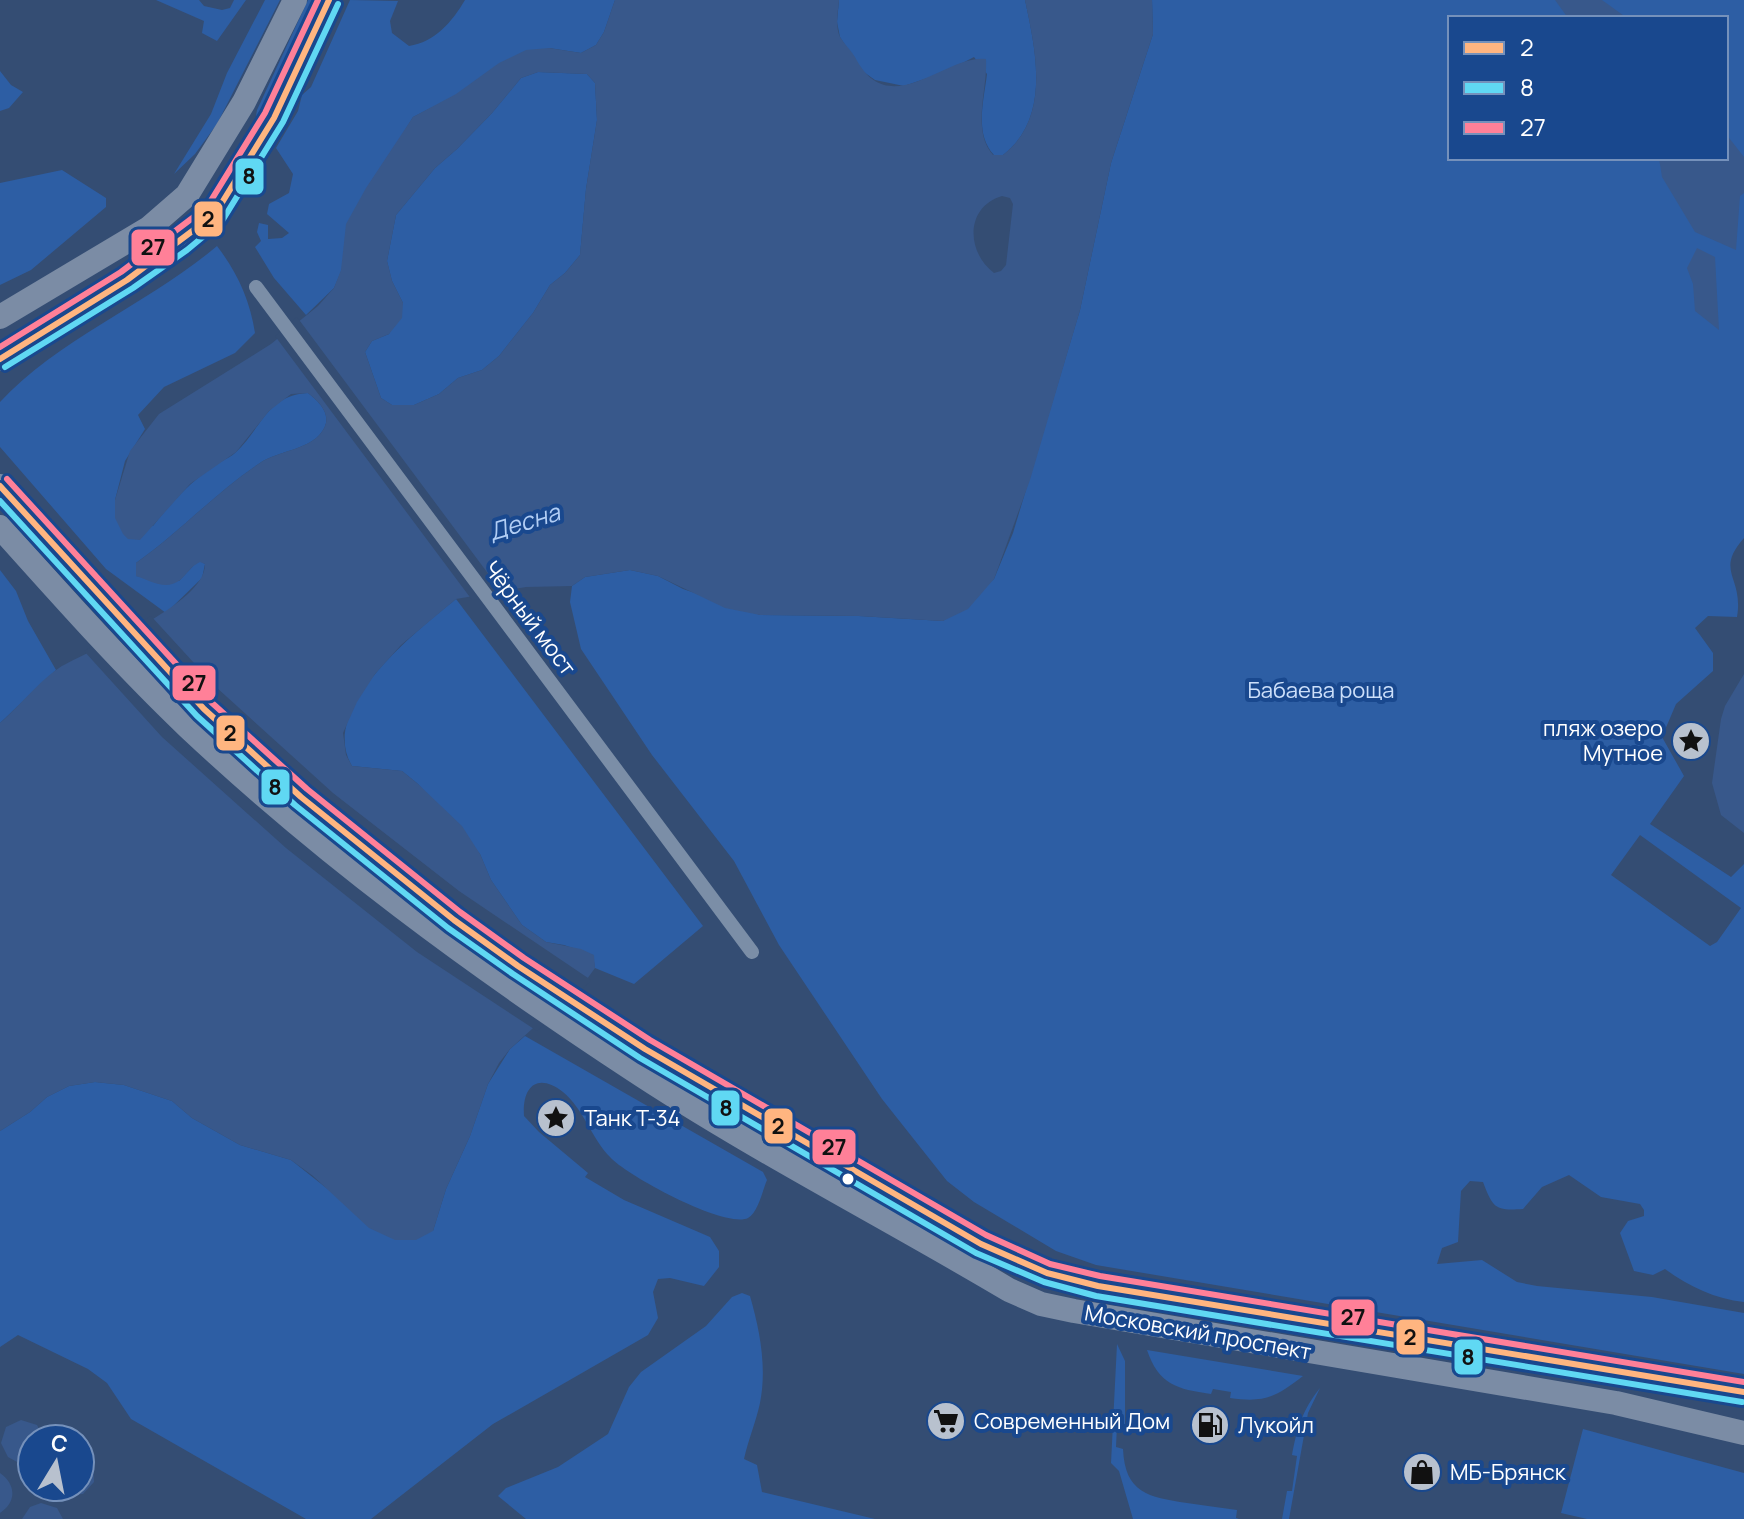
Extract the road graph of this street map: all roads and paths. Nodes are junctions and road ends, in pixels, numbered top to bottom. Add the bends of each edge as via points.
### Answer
1 (295, 0) edge
2 (329, 0) edge
3 (258, 290) dead end
4 (0, 317) edge
5 (0, 359) edge
6 (0, 486) edge
7 (0, 527) edge
8 (752, 952) dead end
9 (638, 1059) junction
10 (1744, 1392) edge
11 (1744, 1433) edge

1 - 4 main road via 244,102 187,195 149,228
2 - 5 main road via 274,118 215,214 137,273
3 - 8 street, Чёрный мост
6 - 9 main road, Московский проспект via 204,709 301,797
7 - 9 main road, Московский проспект via 187,726 341,860 441,938
9 - 10 main road, Московский проспект via 981,1244 1047,1273 1142,1294
9 - 11 main road, Московский проспект via 714,1120 1041,1304 1616,1403

